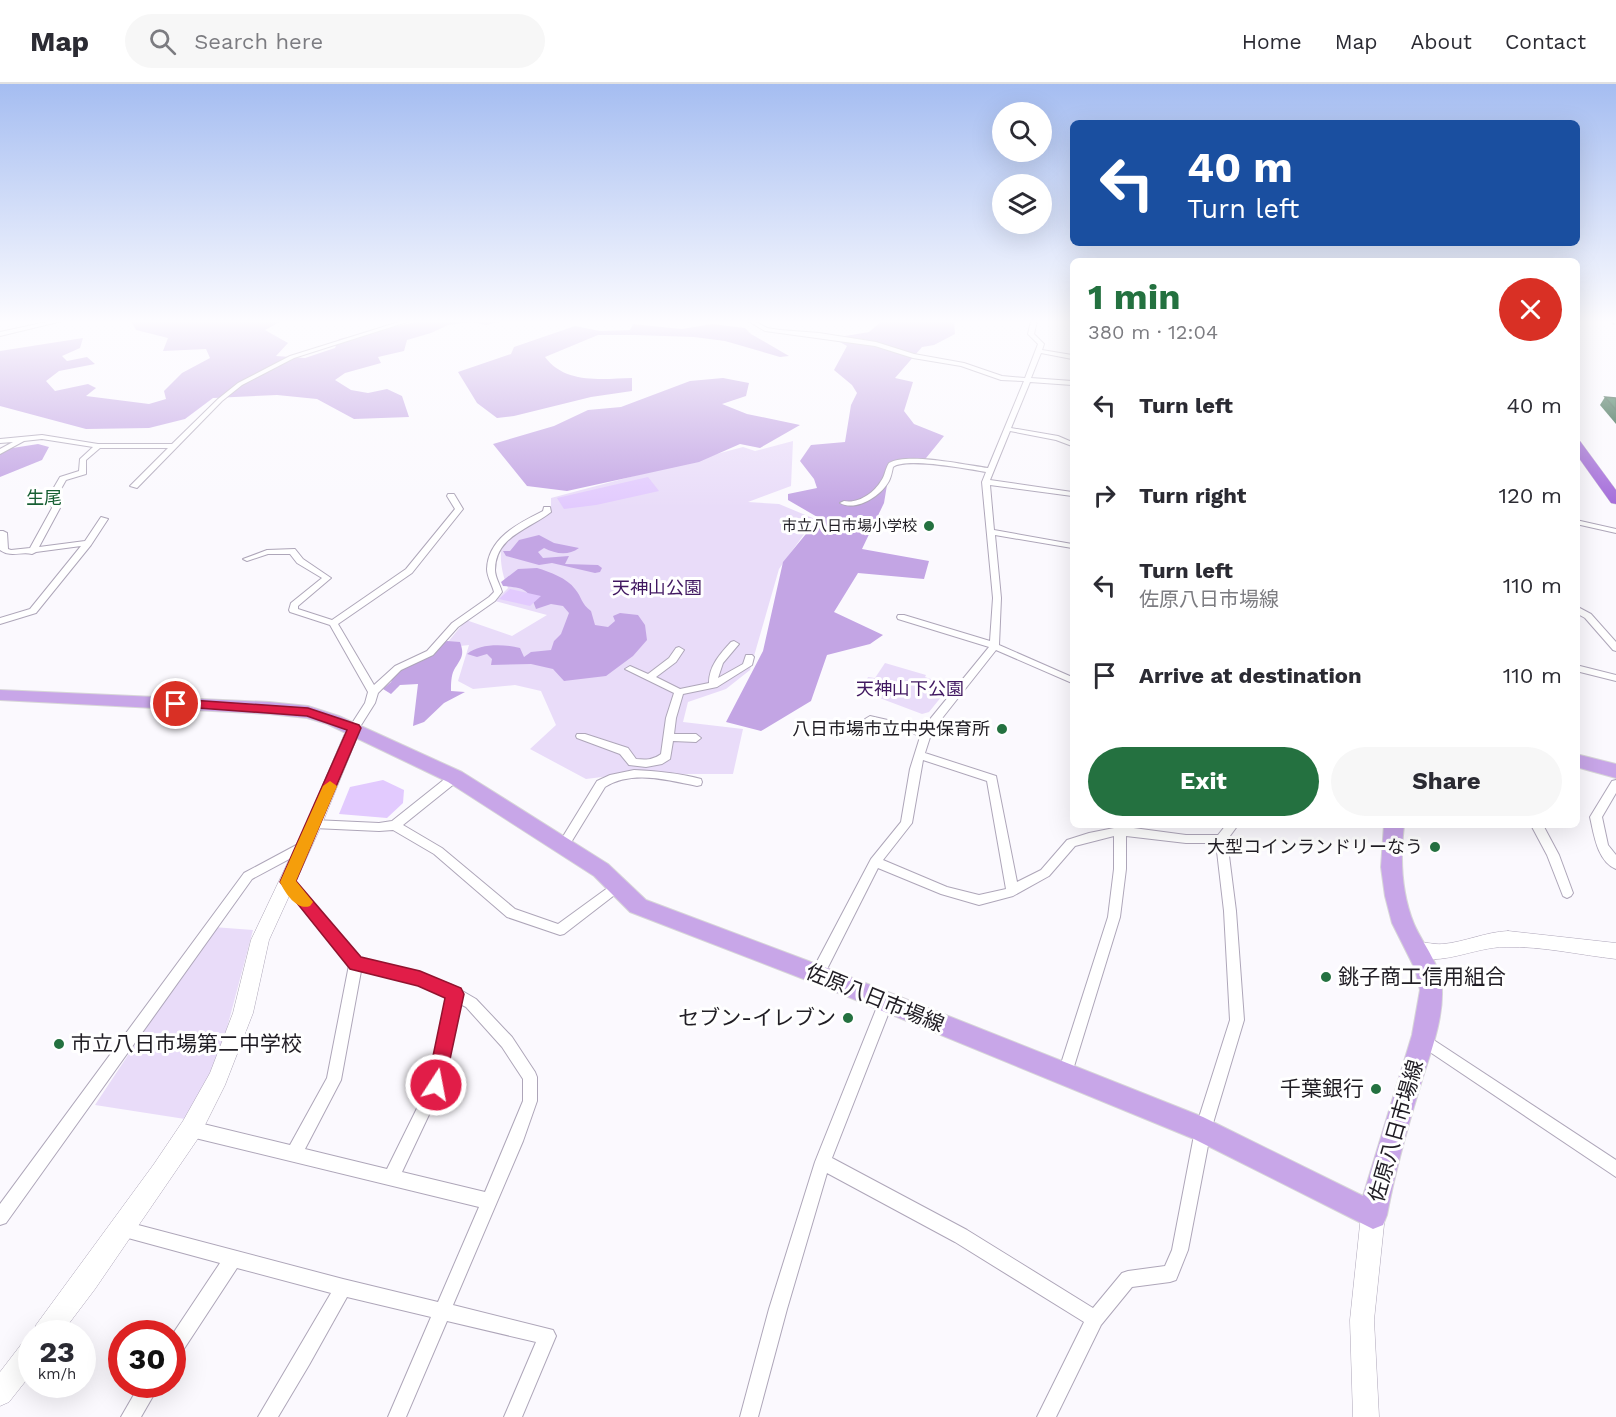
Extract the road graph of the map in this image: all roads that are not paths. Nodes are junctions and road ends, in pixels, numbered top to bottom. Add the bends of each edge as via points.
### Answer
1 (242, 383) edge
2 (1026, 383) edge
3 (1008, 429) junction
4 (24, 438) junction
5 (0, 441) edge
6 (1070, 443) edge
7 (98, 446) junction
8 (174, 446) junction
9 (1580, 450) edge
10 (0, 453) edge
11 (990, 471) junction
12 (986, 483) junction
13 (134, 486) dead end
14 (1070, 494) edge
15 (451, 496) dead end
16 (1616, 500) edge
17 (844, 503) dead end
18 (547, 509) dead end
19 (104, 519) dead end
20 (1580, 523) edge
21 (1616, 531) edge
22 (991, 532) junction
23 (0, 534) edge
24 (88, 543) junction
25 (1070, 546) edge
26 (32, 552) junction
27 (247, 559) dead end
28 (1580, 611) edge
29 (901, 617) dead end
30 (0, 621) edge
31 (333, 623) junction
32 (734, 645) dead end
33 (994, 647) junction
34 (1616, 648) edge
35 (679, 650) dead end
36 (750, 657) dead end
37 (630, 669) dead end
38 (1580, 669) edge
39 (650, 677) junction
40 (1616, 678) edge
41 (1070, 679) edge
42 (714, 686) junction
43 (373, 692) junction
44 (680, 692) junction
45 (0, 695) edge
46 (870, 719) dead end
47 (354, 728) junction
48 (581, 736) dead end
49 (926, 736) junction
50 (670, 737) junction
51 (696, 738) dead end
52 (920, 755) junction
53 (662, 759) junction
54 (1580, 761) edge
55 (1616, 771) edge
56 (663, 776) junction
57 (455, 777) junction
58 (697, 782) dead end
59 (1616, 784) edge
60 (314, 824) junction
61 (395, 825) junction
62 (1120, 828) edge
63 (1229, 828) edge
64 (1394, 828) edge
65 (1539, 828) edge
66 (1221, 838) junction
67 (563, 846) junction
68 (302, 847) junction
69 (875, 862) junction
70 (1616, 864) edge
71 (288, 882) junction
72 (617, 887) junction
73 (1013, 891) junction
74 (1567, 893) dead end
75 (1417, 950) junction
76 (1616, 951) edge
77 (356, 964) junction
78 (818, 975) junction
79 (455, 994) junction
80 (886, 1002) junction
81 (1423, 1039) junction
82 (1065, 1073) junction
83 (191, 1129) junction
84 (1203, 1130) junction
85 (294, 1154) junction
86 (823, 1162) junction
87 (1616, 1169) edge
88 (391, 1178) junction
89 (489, 1201) junction
90 (1373, 1215) junction
91 (0, 1217) edge
92 (123, 1228) junction
93 (233, 1259) junction
94 (343, 1288) junction
95 (442, 1312) junction
96 (1095, 1319) junction
97 (55, 1320) edge
98 (186, 1331) edge
99 (18, 1370) edge
100 (0, 1394) edge
101 (142, 1398) edge
102 (130, 1417) edge
103 (267, 1417) edge
104 (397, 1417) edge
105 (513, 1417) edge
106 (749, 1417) edge
107 (1046, 1417) edge
108 (1366, 1417) edge

1 - 8 street
2 - 3 street
3 - 6 street
3 - 11 street
4 - 5 street
4 - 7 street
4 - 10 street
7 - 8 street
7 - 26 street via 83,459 83,472 63,479 54,496 56,508
8 - 13 street
9 - 16 highway
11 - 12 street
11 - 17 street via 897,462 889,469 886,481 868,497 853,505
12 - 14 street
12 - 22 street
15 - 31 street via 459,509 409,571
18 - 43 street via 503,538 491,573 498,592 492,599 455,625 430,653 398,668
19 - 24 street
20 - 21 street
22 - 25 street
22 - 33 street via 997,598
23 - 26 street via 3,533 6,552
24 - 26 street
24 - 30 street via 33,611
27 - 31 street via 292,550 300,561 327,579 294,605 294,610
28 - 34 street
29 - 33 street
31 - 43 street
32 - 42 street via 717,665
33 - 41 street
33 - 49 street
35 - 39 street via 673,660
36 - 42 street via 747,665
37 - 39 street
38 - 40 street
39 - 44 street
42 - 44 street
43 - 47 street
44 - 50 street via 671,718
45 - 47 main road, 佐原八日市場線 via 288,710 308,712
46 - 49 street via 914,729
47 - 57 main road, 佐原八日市場線
47 - 60 street
48 - 53 street via 624,751 633,762 649,764
49 - 52 street
50 - 51 street
50 - 53 street
52 - 69 street via 906,823
52 - 73 street via 992,779
53 - 56 street via 666,765
54 - 55 main road
56 - 58 street
56 - 67 street via 625,775 608,779
57 - 61 street
57 - 67 main road, 佐原八日市場線
59 - 70 street via 1596,817 1602,846
60 - 61 street
60 - 68 street
61 - 72 street via 438,851 511,913 560,930
62 - 66 street via 1186,839
62 - 73 street via 1071,843 1045,873
62 - 82 street via 1114,918
63 - 66 street
64 - 75 main road, 佐原八日市場線 via 1391,844 1397,900
65 - 74 street
66 - 84 street via 1237,1020
67 - 72 main road, 佐原八日市場線 via 601,870
68 - 71 street
68 - 91 street via 248,876
69 - 73 street via 945,891 979,900
69 - 78 street
71 - 77 street
71 - 83 street via 260,940 243,1012 218,1078
72 - 78 main road, 佐原八日市場線 via 638,906
75 - 76 street via 1443,952 1508,939
75 - 81 main road, 佐原八日市場線 via 1431,989
77 - 79 street via 420,979
77 - 85 street via 334,1080
78 - 80 main road, 佐原八日市場線
79 - 88 street via 436,1085
79 - 89 street via 471,1003 500,1035 530,1077 530,1101
80 - 82 main road, 佐原八日市場線
80 - 86 street
81 - 87 street
81 - 90 main road, 佐原八日市場線 via 1381,1172
82 - 84 main road, 佐原八日市場線
83 - 85 street
83 - 92 street
84 - 90 main road, 佐原八日市場線
84 - 96 street via 1180,1250 1170,1274 1128,1279
85 - 88 street
86 - 96 street via 961,1236
86 - 106 street
88 - 89 street
89 - 95 street
90 - 108 street via 1362,1320
92 - 93 street
92 - 97 street
93 - 94 street
93 - 98 street
94 - 95 street
94 - 103 street
95 - 104 street
95 - 105 street via 547,1336
96 - 107 street
99 - 100 street
101 - 102 street

